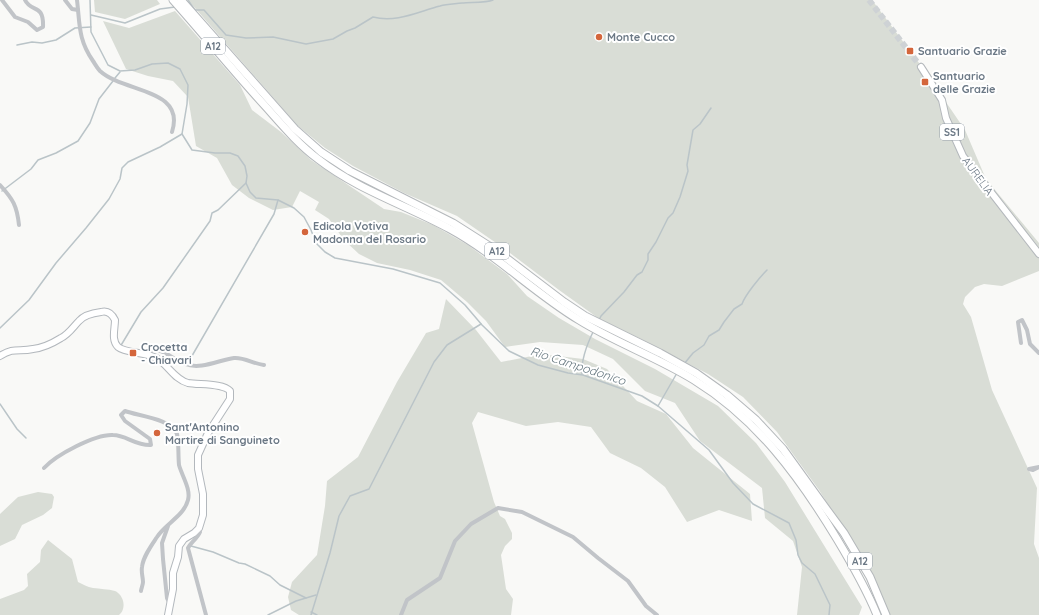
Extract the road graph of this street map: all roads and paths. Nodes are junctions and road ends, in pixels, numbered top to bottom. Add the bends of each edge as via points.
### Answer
1 (2, 0) edge
2 (25, 0) edge
3 (65, 0) edge
4 (77, 0) edge
5 (173, 0) edge
6 (181, 0) edge
7 (78, 10) junction
8 (921, 67) tunnel mouth
9 (255, 90) junction
10 (172, 132) dead end
11 (0, 185) edge
12 (19, 225) dead end
13 (1039, 254) edge
14 (1021, 343) dead end
15 (140, 353) junction
16 (1039, 354) edge
17 (0, 356) edge
18 (264, 364) dead end
19 (44, 468) dead end
20 (825, 512) junction
21 (168, 526) junction
22 (199, 528) junction
23 (141, 591) dead end
24 (169, 602) junction
25 (168, 615) edge
26 (206, 615) edge
27 (401, 615) edge
28 (657, 615) edge
29 (877, 615) edge
30 (886, 615) edge

1 - 2 street via 15,17 28,22 37,30 40,29 43,27 43,17
3 - 7 street via 72,8
4 - 7 street
5 - 9 highway, A12
6 - 9 highway, A12
7 - 10 street via 80,35 86,52 99,70 108,77 165,100 173,110 175,123
8 - 13 street, AURELIA / SS1 via 942,100 946,118 963,156
9 - 20 highway, A12 via 321,152 401,198 453,223 497,251 583,319 658,356 726,397 790,464
11 - 12 street via 12,198
14 - 16 street via 1018,322 1022,320 1030,344
15 - 17 street via 119,347 114,338 115,320 105,311 84,317 62,338 36,349 17,349
15 - 18 street via 146,350 160,350 193,366 233,358
15 - 22 street via 163,362 184,381 223,386 230,393 230,399 208,433 198,455 204,505
19 - 21 street via 60,455 97,438 113,434 143,446 151,445 150,440 121,415 126,411 170,425 176,433 179,464 189,493 185,507
20 - 29 highway, A12
20 - 30 highway, A12 via 844,533 870,577
21 - 23 street via 163,528 142,565
21 - 24 street via 162,543 162,559
22 - 24 street via 180,546
22 - 26 street via 198,536 188,548
24 - 25 street
27 - 28 street via 406,600 440,578 455,541 460,535 471,524 498,508 522,512 572,537 628,581 646,606

